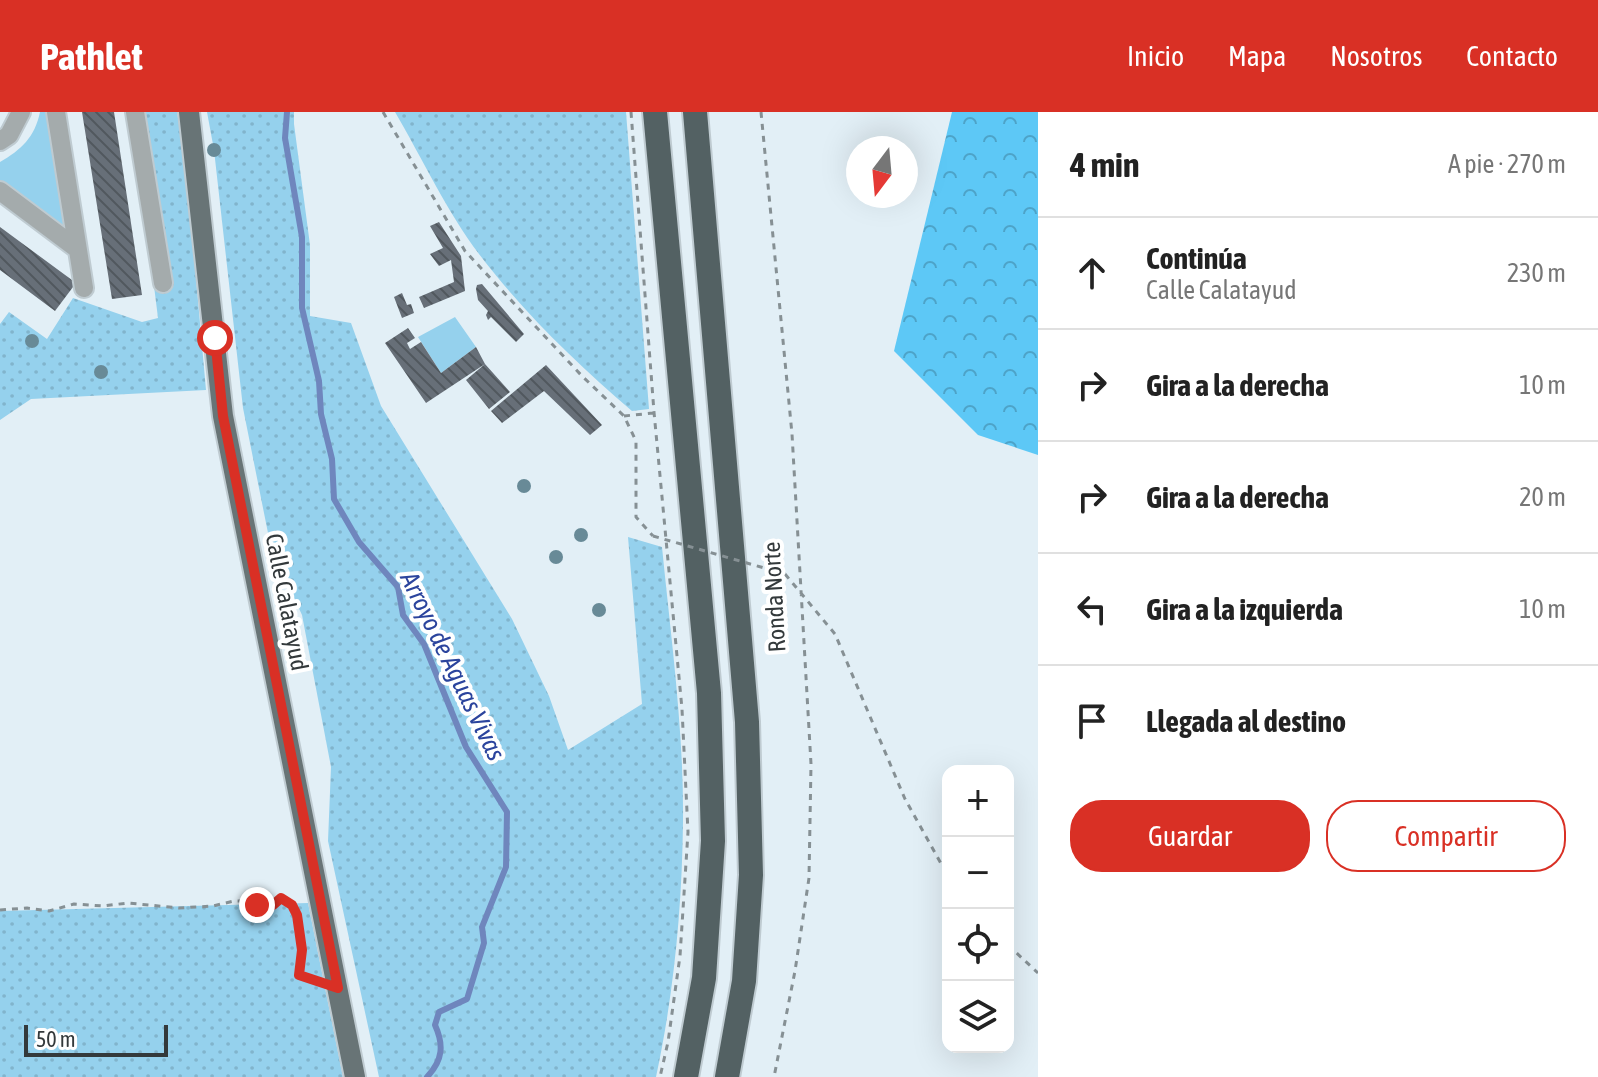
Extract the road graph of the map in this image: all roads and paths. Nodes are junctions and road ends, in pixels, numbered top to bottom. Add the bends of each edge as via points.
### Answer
1 (21, 112) edge
2 (56, 112) edge
3 (135, 112) edge
4 (187, 112) edge
5 (383, 112) edge
6 (631, 112) edge
7 (655, 112) edge
8 (695, 112) edge
9 (761, 112) edge
10 (0, 141) edge
11 (0, 191) edge
12 (76, 248) junction
13 (163, 283) dead end
14 (84, 288) dead end
15 (654, 412) junction
16 (624, 416) junction
17 (802, 592) junction
18 (942, 865) edge
19 (0, 910) edge
20 (1014, 951) edge
21 (1038, 973) edge
22 (338, 988) junction
23 (355, 1077) edge
24 (660, 1077) edge
25 (686, 1077) edge
26 (727, 1077) edge
27 (774, 1077) edge

1 - 10 street
2 - 12 street
3 - 13 street
4 - 22 main road, Calle Calatayud via 223,416
5 - 16 path via 465,251
6 - 15 path
7 - 25 highway via 709,693 713,841 704,978
8 - 26 highway, Ronda Norte via 747,722 751,875 744,981
9 - 17 path, Ronda Norte
11 - 12 street
12 - 14 street
15 - 16 path
15 - 24 path via 688,832 680,956
16 - 17 path, bridge via 636,441 636,517 653,536 785,574
17 - 18 path via 835,634 905,799
17 - 27 path, Ronda Norte via 811,764 809,878
19 - 22 path via 128,903 179,908 234,901 265,907 281,898 297,915 299,975
20 - 21 path
22 - 23 main road, Calle Calatayud

